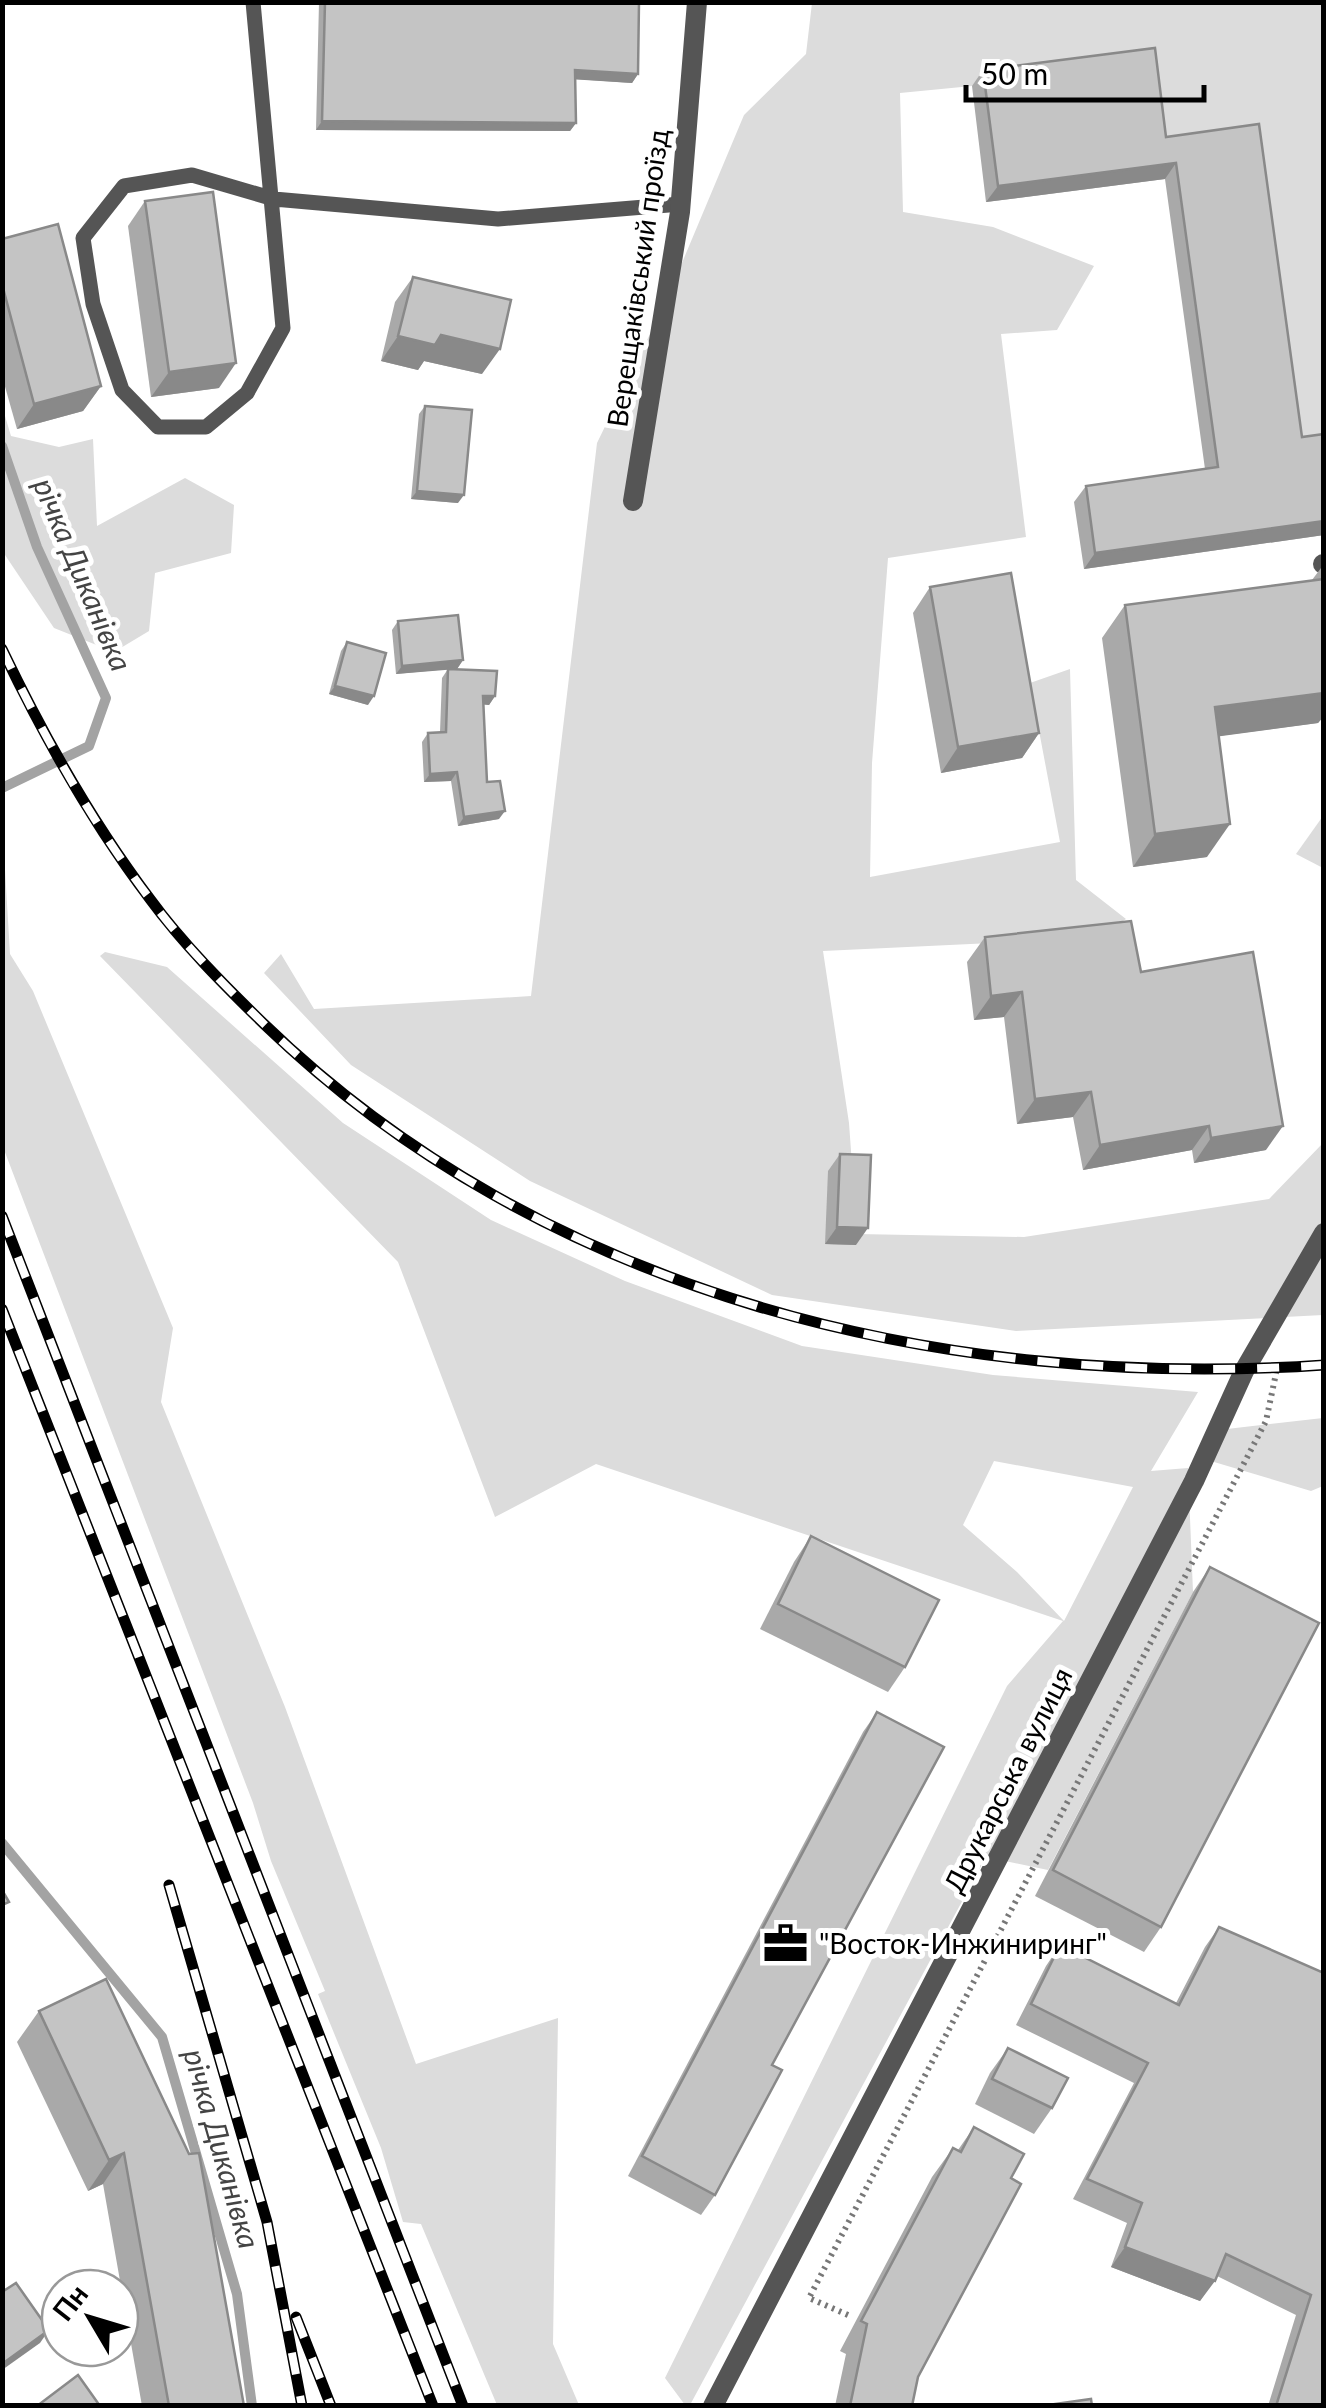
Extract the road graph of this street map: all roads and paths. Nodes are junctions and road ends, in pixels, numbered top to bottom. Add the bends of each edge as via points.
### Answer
1 (253, 2) edge
2 (696, 2) edge
3 (274, 199) junction
4 (681, 204) junction
5 (633, 500) dead end
6 (1324, 1233) edge
7 (1280, 1349) dead end
8 (848, 2315) dead end
9 (713, 2406) edge

1 - 3 lane
2 - 4 street, Верещаківський проїзд
3 - 3 lane via 192,175 124,186 82,238 93,304 122,390 158,427 206,426 247,392 282,328
3 - 4 lane via 498,219
4 - 5 street, Верещаківський проїзд
6 - 9 street, Друкарська вулиця via 1244,1371 1194,1480
7 - 8 path via 1266,1420 809,2298

